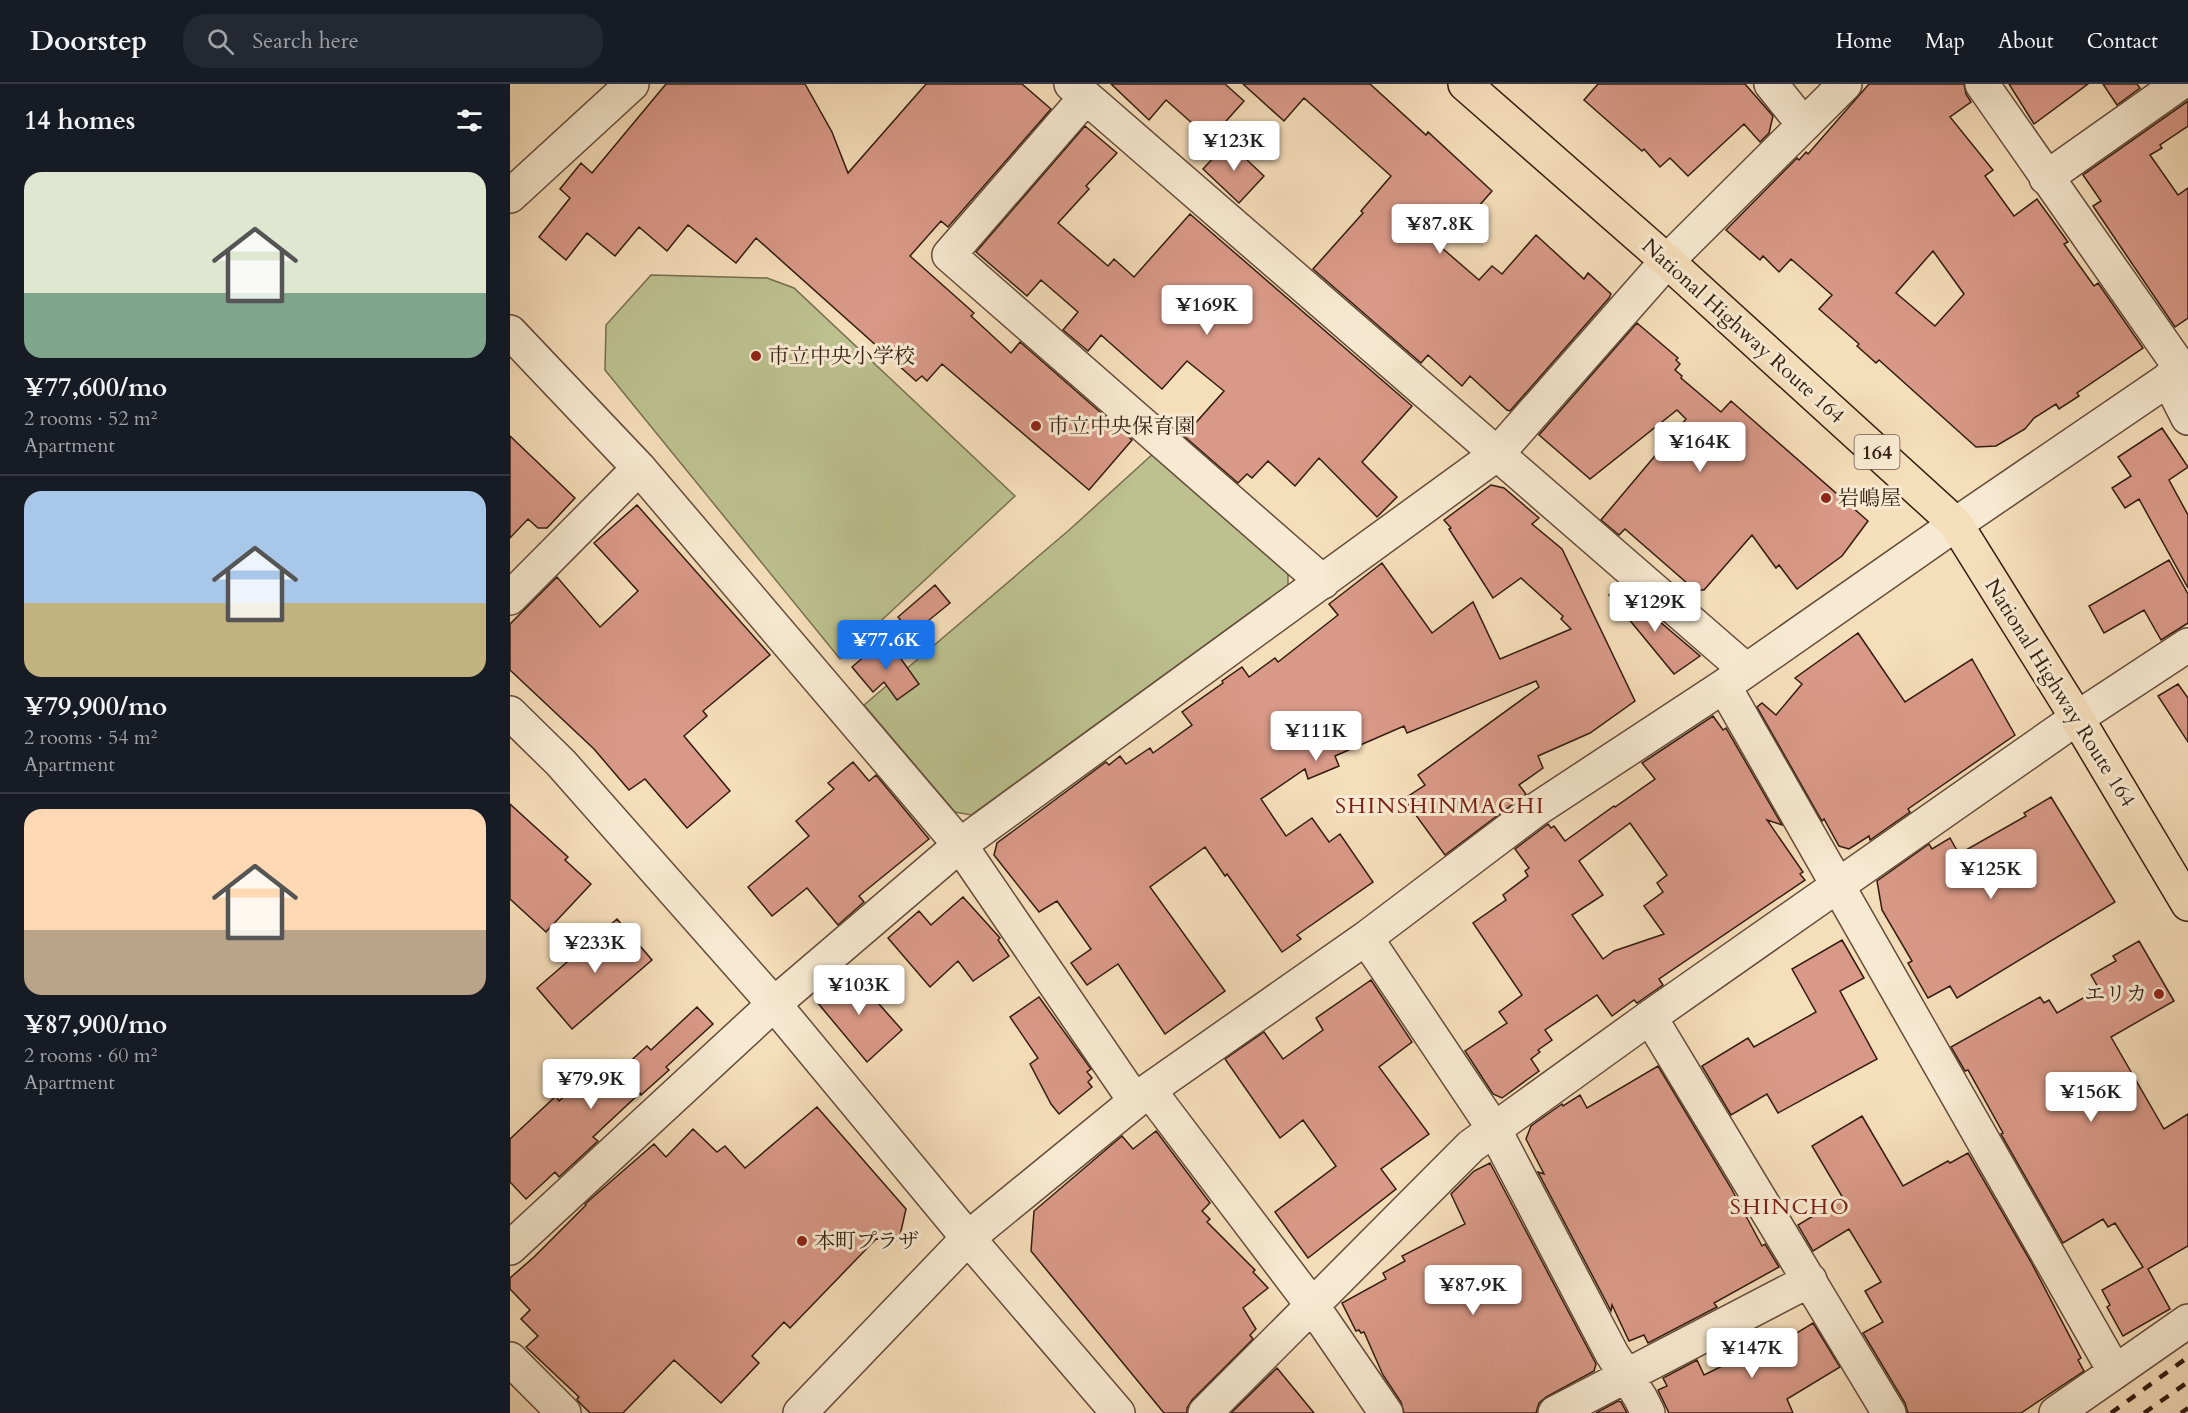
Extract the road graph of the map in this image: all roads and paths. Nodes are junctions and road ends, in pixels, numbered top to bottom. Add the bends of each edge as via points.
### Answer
1 (632, 84) edge
2 (1465, 84) edge
3 (1771, 84) edge
4 (1845, 84) edge
5 (1982, 84) edge
6 (2179, 84) edge
7 (1079, 91) edge
8 (1804, 125) junction
9 (2046, 178) junction
10 (510, 196) edge
11 (1668, 261) junction
12 (510, 332) edge
13 (2179, 372) edge
14 (2188, 418) edge
15 (1497, 454) junction
16 (639, 468) junction
17 (1956, 524) junction
18 (1323, 582) junction
19 (510, 598) edge
20 (2188, 645) edge
21 (1735, 678) junction
22 (510, 713) edge
23 (2077, 718) junction
24 (960, 845) junction
25 (1837, 886) junction
26 (2188, 904) edge
27 (1366, 938) junction
28 (774, 1004) junction
29 (1650, 1017) junction
30 (1142, 1095) junction
31 (1494, 1130) junction
32 (968, 1238) junction
33 (510, 1248) edge
34 (1810, 1280) junction
35 (1312, 1305) junction
36 (2188, 1321) edge
37 (510, 1359) edge
38 (2115, 1372) junction
39 (1627, 1377) junction
40 (564, 1413) edge
41 (800, 1413) edge
42 (1118, 1413) edge
43 (1205, 1413) edge
44 (1386, 1413) edge
45 (1555, 1413) edge
46 (1648, 1413) edge
47 (1889, 1413) edge
48 (2055, 1413) edge

1 - 10 street
2 - 11 highway, National Highway Route 164 / 164
3 - 8 street
4 - 8 street
5 - 9 street
6 - 9 street
7 - 15 street
7 - 18 street via 949,255
8 - 11 street
9 - 13 street
11 - 15 street
11 - 17 highway, National Highway Route 164 / 164
12 - 16 street
13 - 14 street
13 - 17 street
15 - 18 street
15 - 21 street
16 - 19 street
16 - 24 street
17 - 21 street
17 - 23 highway, National Highway Route 164 / 164
18 - 24 street
20 - 23 street
21 - 25 street
21 - 27 street via 1534,811
22 - 28 street via 561,763
23 - 25 street
23 - 26 highway, National Highway Route 164 / 164
24 - 28 street
24 - 30 street
25 - 29 street
25 - 38 street
27 - 30 street
27 - 31 street
28 - 32 street
28 - 33 street
29 - 31 street
29 - 34 street
30 - 32 street
30 - 35 street
31 - 35 street via 1471,1146
31 - 39 street
32 - 41 street
32 - 42 street
34 - 39 street
34 - 47 street
35 - 43 street
35 - 44 street
36 - 38 street
37 - 40 street
38 - 48 street
39 - 45 street
39 - 46 street

